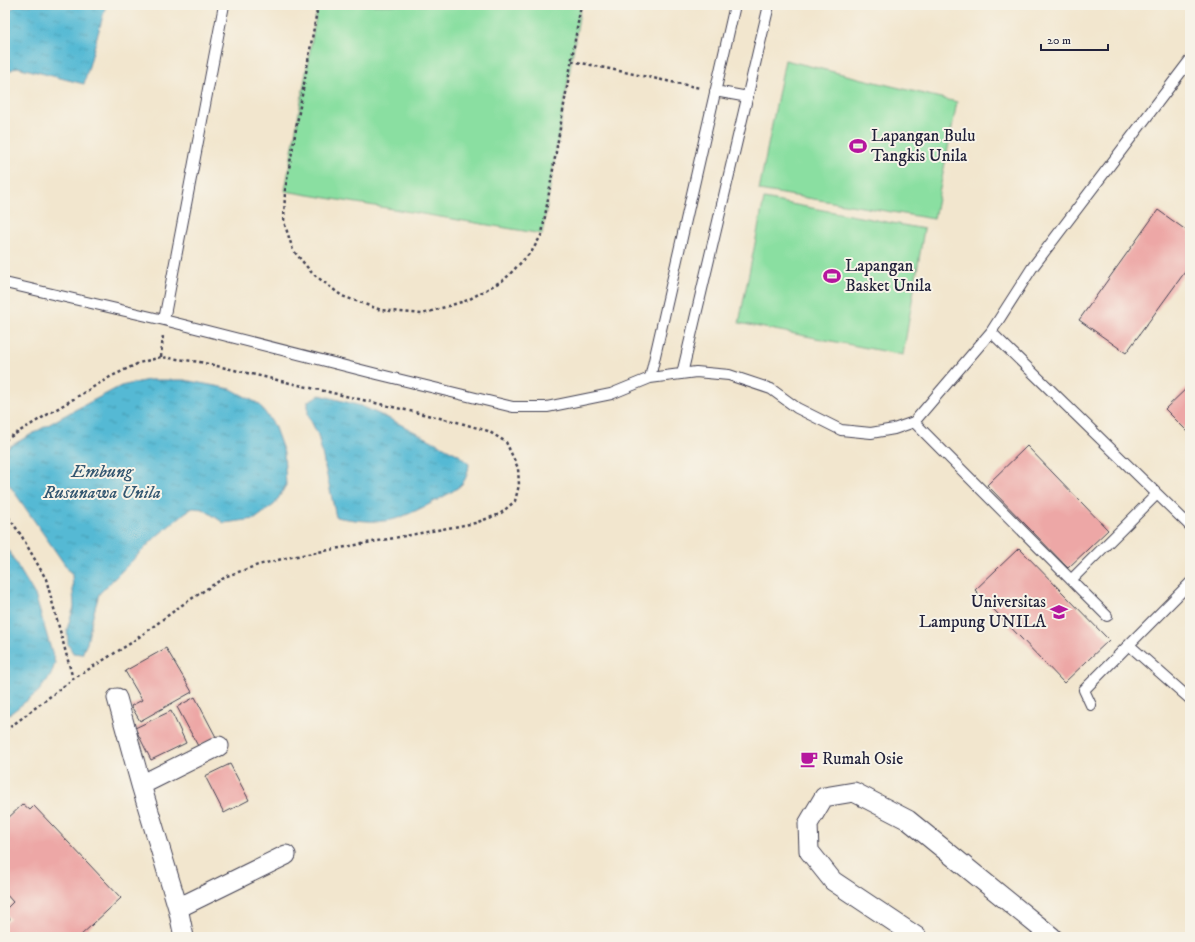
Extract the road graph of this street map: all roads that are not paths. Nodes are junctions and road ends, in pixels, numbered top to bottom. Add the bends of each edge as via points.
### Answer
1 (224, 5) edge
2 (735, 5) edge
3 (769, 5) edge
4 (1190, 60) edge
5 (715, 91) junction
6 (748, 97) junction
7 (5, 283) edge
8 (164, 320) junction
9 (991, 332) junction
10 (682, 374) junction
11 (650, 378) junction
12 (914, 422) junction
13 (1156, 495) junction
14 (1190, 526) edge
15 (1071, 580) junction
16 (1190, 584) edge
17 (1107, 616) dead end
18 (1129, 645) junction
19 (117, 698) dead end
20 (1190, 699) edge
21 (1091, 705) dead end
22 (219, 746) dead end
23 (141, 785) junction
24 (286, 855) dead end
25 (178, 908) junction
26 (184, 937) edge
27 (917, 937) edge
28 (1052, 937) edge

1 - 8 lane
2 - 5 lane
3 - 6 lane
4 - 9 lane via 1032,268
5 - 6 lane
5 - 11 lane
6 - 10 lane
7 - 8 lane
8 - 11 lane via 513,407 547,407 600,396
9 - 12 lane
9 - 13 lane
10 - 11 lane
10 - 12 lane via 696,372 729,375 771,389 797,408 841,430 871,433
12 - 15 lane
13 - 14 lane
13 - 15 lane
15 - 17 lane
16 - 18 lane
18 - 20 lane
18 - 21 lane via 1084,690
19 - 23 street
22 - 23 street
23 - 25 street
24 - 25 street
25 - 26 street
27 - 28 street via 833,881 809,851 808,824 824,797 854,792 908,820

